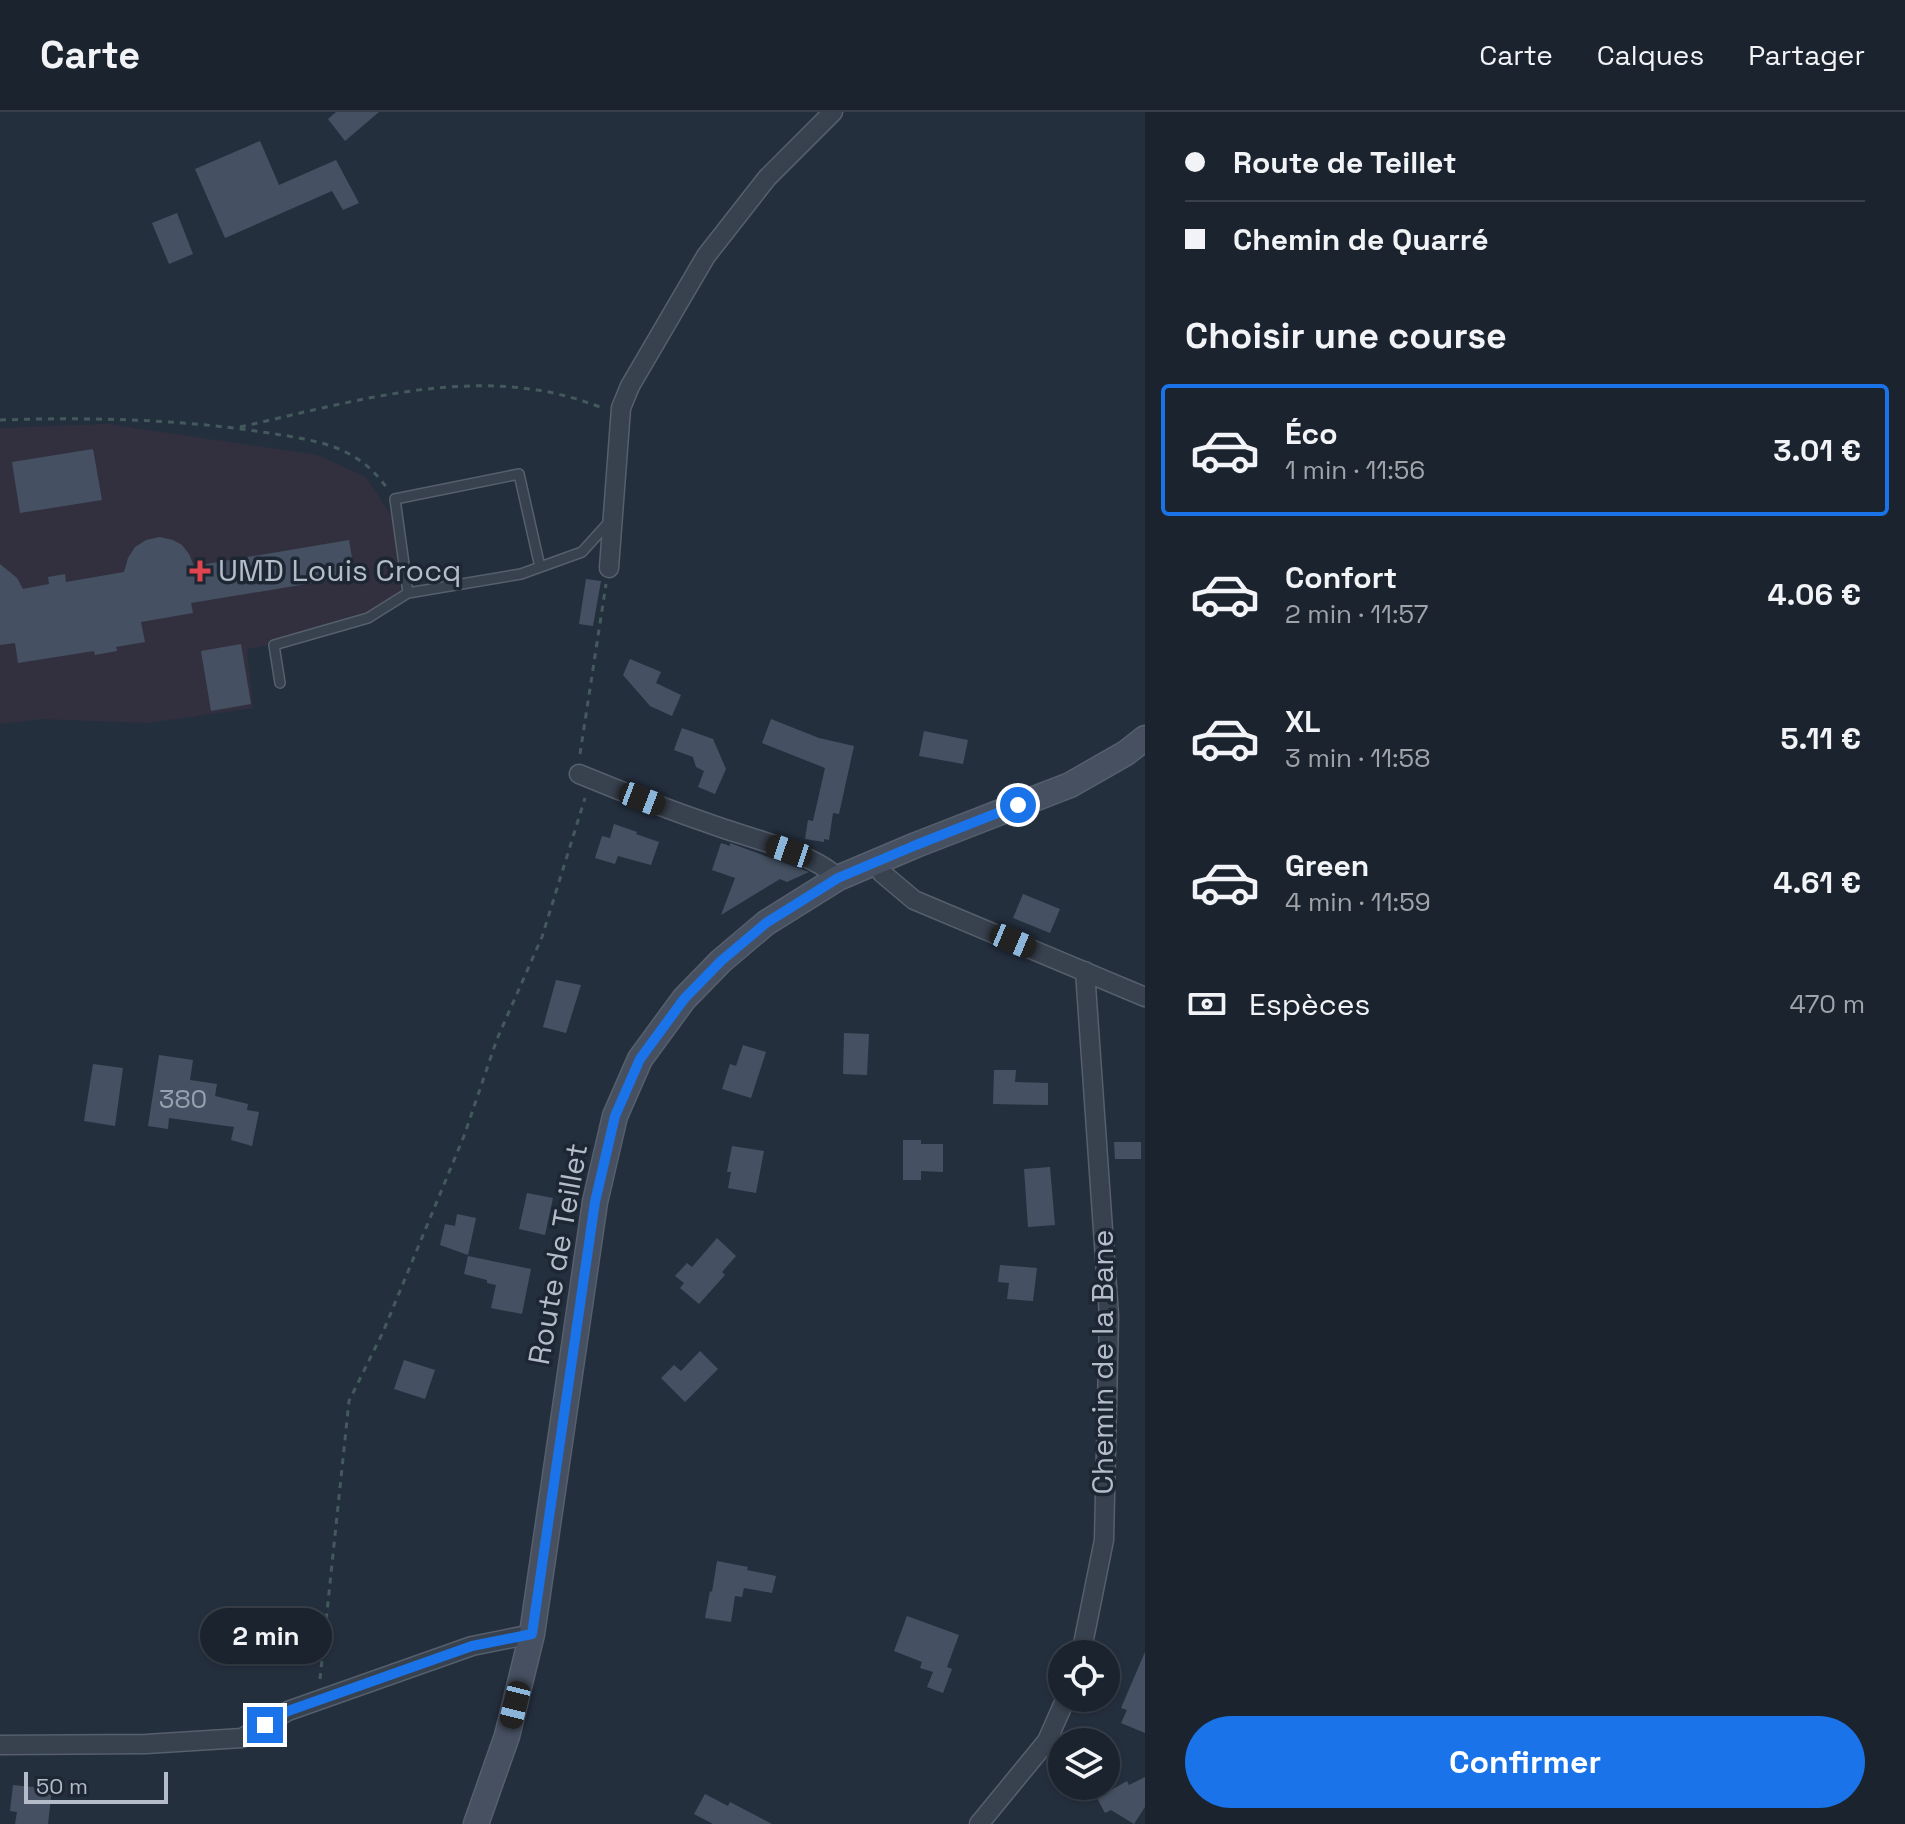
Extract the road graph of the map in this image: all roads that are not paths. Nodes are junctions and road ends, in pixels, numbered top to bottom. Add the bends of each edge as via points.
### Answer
1 (833, 112) edge
2 (612, 519) junction
3 (540, 567) junction
4 (609, 568) road end
5 (408, 593) junction
6 (280, 683) dead end
7 (1145, 738) edge
8 (585, 776) road end
9 (875, 862) junction
10 (838, 878) junction
11 (1085, 971) junction
12 (1145, 997) edge
13 (532, 1634) junction
14 (1084, 1640) edge
15 (1060, 1712) edge
16 (0, 1745) edge
17 (476, 1824) edge
18 (979, 1824) edge

1 - 2 street via 767,178 706,256 630,386 621,408
2 - 3 lane via 582,552
2 - 4 street
3 - 5 lane
3 - 5 lane via 519,474 395,499
5 - 6 lane via 368,618 274,645
7 - 9 main road, Route de Teillet via 1070,785
8 - 10 street via 789,851
9 - 10 main road, Route de Teillet
9 - 11 street via 914,900
10 - 13 main road, Route de Teillet via 766,923 684,999 640,1059 615,1116 595,1202
11 - 12 street
11 - 14 street, Chemin de la Bane via 1109,1316 1104,1540
13 - 16 street via 472,1646 288,1711 242,1738
13 - 17 main road, Route de Teillet via 507,1736
15 - 18 street via 1047,1741

